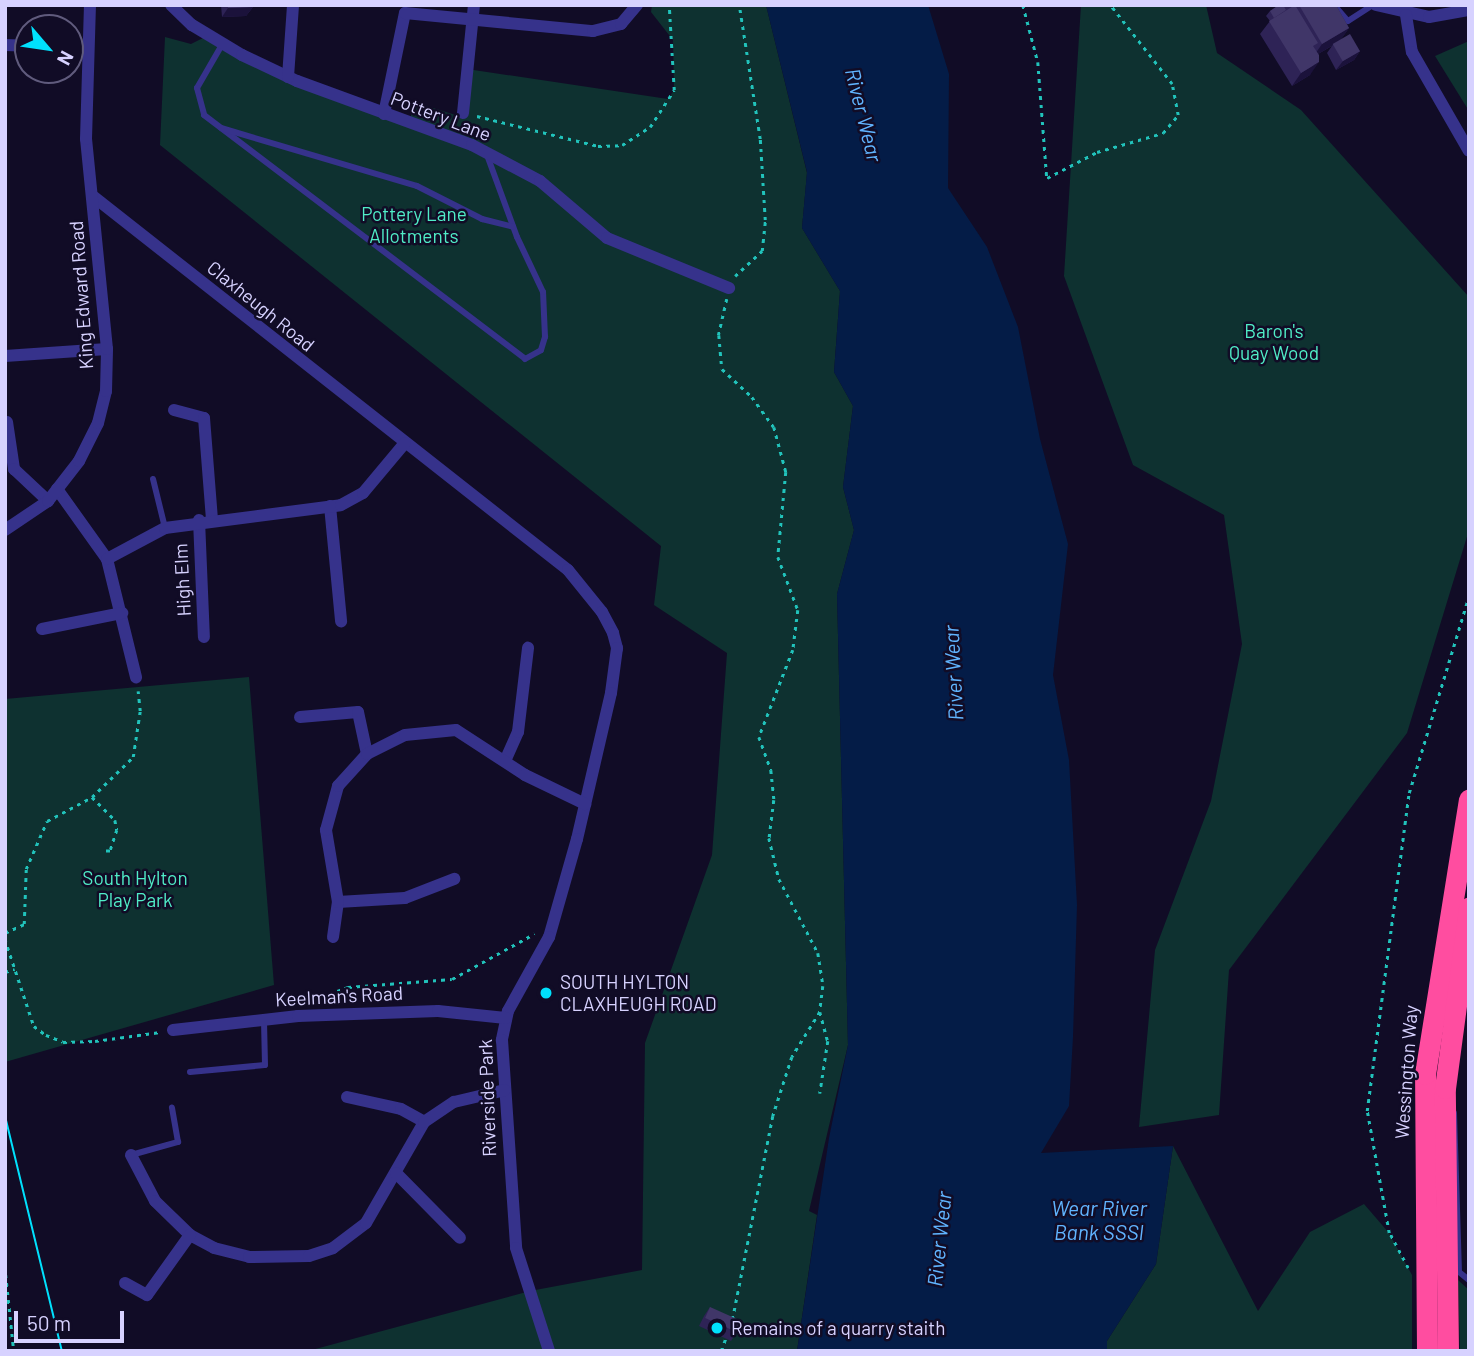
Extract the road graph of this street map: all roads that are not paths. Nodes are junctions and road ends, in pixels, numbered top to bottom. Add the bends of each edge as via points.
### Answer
1 (90, 5) edge
2 (171, 5) edge
3 (293, 5) edge
4 (637, 5) edge
5 (1334, 5) edge
6 (1374, 5) edge
7 (1469, 10) edge
8 (474, 11) edge
9 (1406, 15) junction
10 (223, 43) junction
11 (86, 51) joint
12 (288, 77) junction
13 (463, 113) road end
14 (384, 114) junction
15 (216, 126) junction
16 (1469, 151) edge
17 (487, 153) junction
18 (94, 197) junction
19 (513, 228) junction
20 (729, 288) road end
21 (107, 349) junction
22 (5, 356) edge
23 (174, 410) dead end
24 (7, 422) dead end
25 (405, 443) junction
26 (153, 479) dead end
27 (57, 489) junction
28 (48, 501) junction
29 (330, 506) junction
30 (206, 519) junction
31 (165, 528) junction
32 (5, 530) edge
33 (107, 559) junction
34 (122, 613) junction
35 (341, 621) dead end
36 (42, 629) dead end
37 (204, 638) dead end
38 (528, 648) dead end
39 (617, 648) joint
40 (136, 677) road end
41 (300, 717) dead end
42 (367, 754) junction
43 (505, 761) junction
44 (1469, 800) edge
45 (585, 804) junction
46 (454, 879) dead end
47 (338, 902) junction
48 (1469, 908) edge
49 (333, 937) dead end
50 (506, 1018) junction
51 (264, 1020) junction
52 (173, 1030) road end
53 (190, 1072) dead end
54 (1445, 1088) junction
55 (505, 1090) junction
56 (347, 1097) dead end
57 (172, 1108) dead end
58 (424, 1122) junction
59 (131, 1155) joint
60 (396, 1173) junction
61 (190, 1235) junction
62 (460, 1238) dead end
63 (1469, 1280) edge
64 (125, 1283) dead end
65 (549, 1351) edge
66 (1427, 1351) edge
67 (1448, 1351) edge

1 - 11 street, King Edward Road
2 - 10 street, Pottery Lane via 192,25
3 - 12 street
4 - 8 street via 621,24 593,31
5 - 6 lane via 1348,21
6 - 9 street
7 - 9 street via 1429,17
8 - 13 street
8 - 14 street via 405,13
9 - 16 street via 1412,52
10 - 12 street, Pottery Lane
10 - 15 lane via 197,88 204,115
11 - 18 street, King Edward Road via 86,139
12 - 14 street, Pottery Lane
14 - 17 street, Pottery Lane
15 - 19 lane via 417,186 482,219
15 - 19 lane via 525,359 541,350 547,321 543,292
17 - 19 lane
17 - 20 street, Pottery Lane via 540,181 607,238
18 - 21 street, King Edward Road
18 - 25 street, Claxheugh Road
21 - 22 street
21 - 27 street, King Edward Road via 106,391 98,423 79,461
23 - 30 street, High Elm via 204,418
24 - 28 street via 14,469
25 - 29 street via 363,493
25 - 39 street, Claxheugh Road via 568,570 602,612
26 - 31 lane
27 - 28 street, King Edward Road
27 - 33 street
28 - 32 street, King Edward Road
29 - 30 street
29 - 35 street
30 - 31 street
30 - 37 street, High Elm
31 - 33 street
33 - 34 street
34 - 36 street
34 - 40 street
38 - 43 street via 518,733
39 - 45 street, Riverside Park
41 - 42 street via 358,712
42 - 43 street via 405,735 456,730
42 - 47 street via 338,786 326,830
43 - 45 street
44 - 66 highway, Wessington Way via 1425,1074
45 - 50 street, Riverside Park via 553,923
46 - 47 street via 405,898
47 - 49 street
48 - 54 highway, Wessington Way
50 - 51 street, Keelman's Road via 438,1011
50 - 55 street, Riverside Park via 502,1040
51 - 52 street, Keelman's Road
51 - 53 lane via 265,1065
54 - 63 lane via 1456,1121 1459,1272
54 - 67 highway, Wessington Way
55 - 58 street via 454,1102
55 - 65 street, Riverside Park via 516,1248
56 - 58 street via 401,1109
57 - 59 lane via 178,1142
58 - 60 street
59 - 61 street via 155,1200
60 - 61 street via 366,1223 333,1248 309,1256 249,1257 214,1248
60 - 62 street
61 - 64 street via 147,1295

